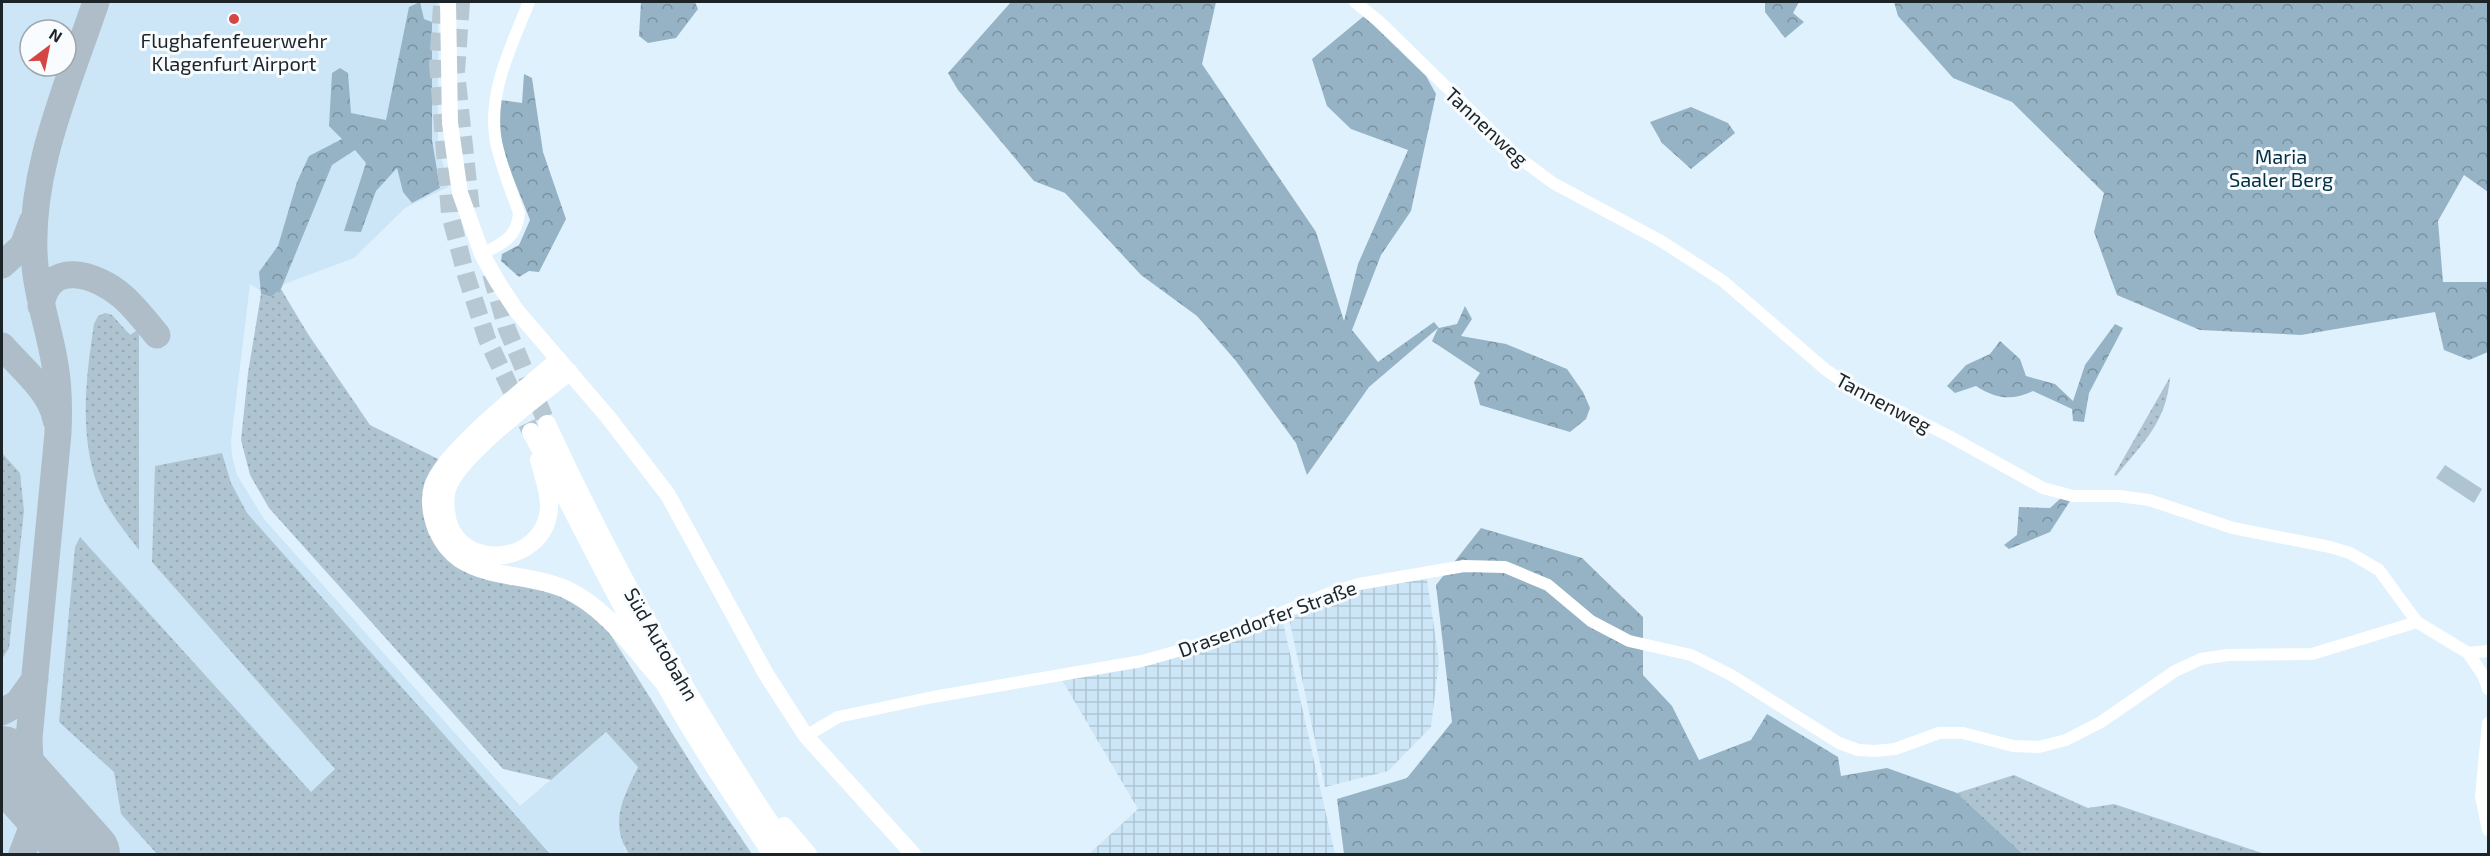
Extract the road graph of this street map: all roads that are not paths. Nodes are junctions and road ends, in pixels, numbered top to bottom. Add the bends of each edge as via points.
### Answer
1 (448, 2) edge
2 (529, 2) edge
3 (1355, 2) edge
4 (482, 254) junction
5 (563, 366) junction
6 (539, 428) junction
7 (2417, 622) junction
8 (2488, 651) edge
9 (2468, 653) junction
10 (663, 682) junction
11 (2488, 689) edge
12 (2488, 723) edge
13 (806, 736) junction
14 (750, 793) junction
15 (2488, 830) edge
16 (772, 855) edge
17 (791, 855) edge
18 (808, 855) edge
19 (913, 855) edge

1 - 4 main road via 450,123 460,193
2 - 4 street via 500,79 494,112 496,143 519,213 518,224 508,241
3 - 7 street, Tannenweg via 1518,157 1553,183 1686,256 1723,281 1849,386 2043,488 2073,496 2148,500 2233,528 2350,553 2379,570
4 - 5 main road via 516,310
5 - 6 highway via 476,449 457,470 447,489 447,524 456,538 480,555 499,557 517,552 542,531 549,509
5 - 10 highway via 467,441 440,472 433,486 434,522 448,548 466,562 491,572 554,585 588,603 607,618
5 - 13 main road via 668,495 766,674
6 - 10 highway, Süd Autobahn via 595,556
6 - 14 highway, Süd Autobahn
7 - 9 street
7 - 13 street, Drasendorfer Straße via 2312,654 2201,659 2175,671 2113,715 2066,740 2039,747 1939,733 1895,749 1875,751 1839,743 1731,675 1691,656 1629,641 1591,621 1548,585 1505,567 1464,566 1359,584 1210,642 1142,661 838,717
8 - 9 street
9 - 11 street
10 - 16 highway, Süd Autobahn
12 - 15 street via 2481,796
13 - 19 main road
14 - 17 highway, Süd Autobahn
14 - 18 highway

